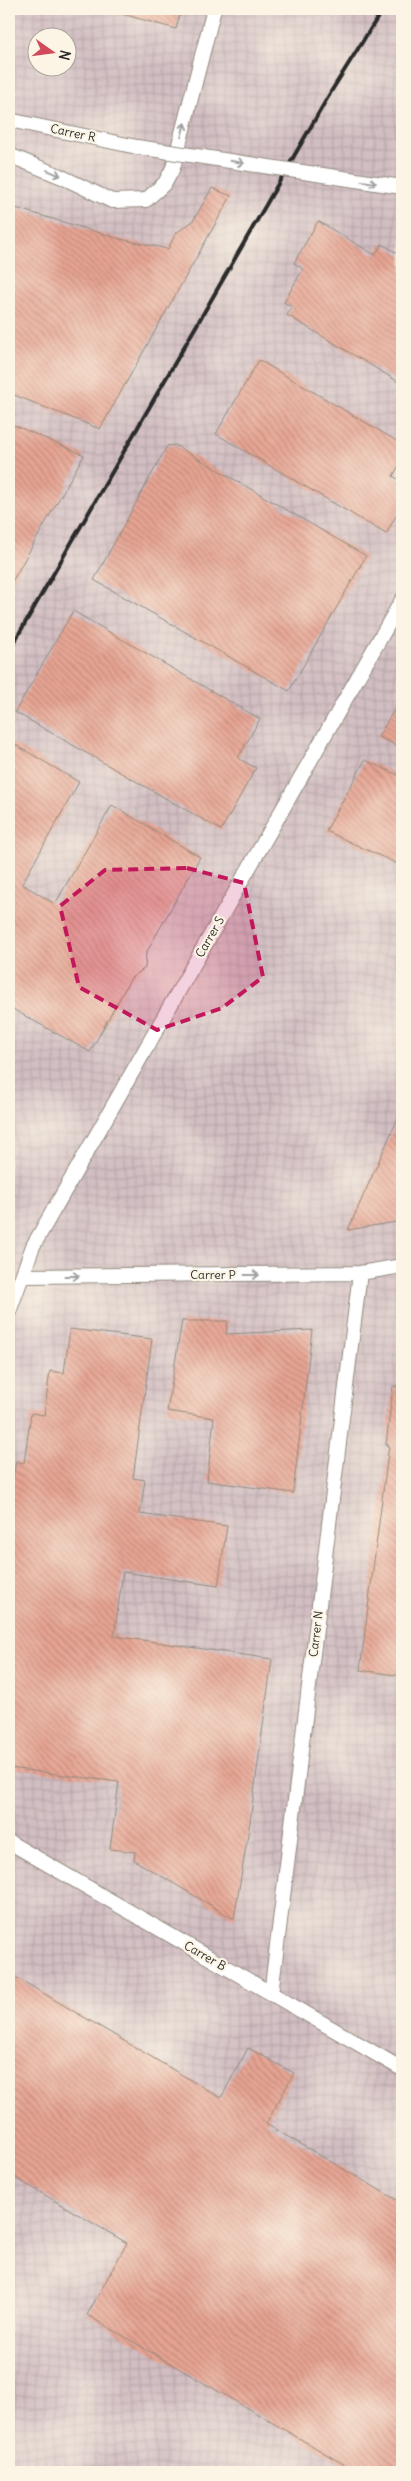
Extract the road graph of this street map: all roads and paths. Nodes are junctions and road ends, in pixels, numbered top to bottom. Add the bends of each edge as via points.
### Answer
1 (214, 9) edge
2 (9, 120) edge
3 (9, 155) edge
4 (402, 187) edge
5 (402, 600) edge
6 (402, 1266) edge
7 (360, 1273) junction
8 (23, 1276) junction
9 (9, 1312) edge
10 (9, 1842) edge
11 (271, 1994) junction
12 (402, 2069) edge

3 -> 1 street via 112,201 146,200 165,183 173,168
2 -> 4 street, Carrer R, bridge via 137,147
5 - 8 street, Carrer S via 33,1246
6 - 7 street, Carrer P
8 -> 7 street, Carrer P
7 - 11 street, Carrer N
8 - 9 street, Carrer S
10 - 11 street, Carrer B
11 - 12 street, Carrer B

